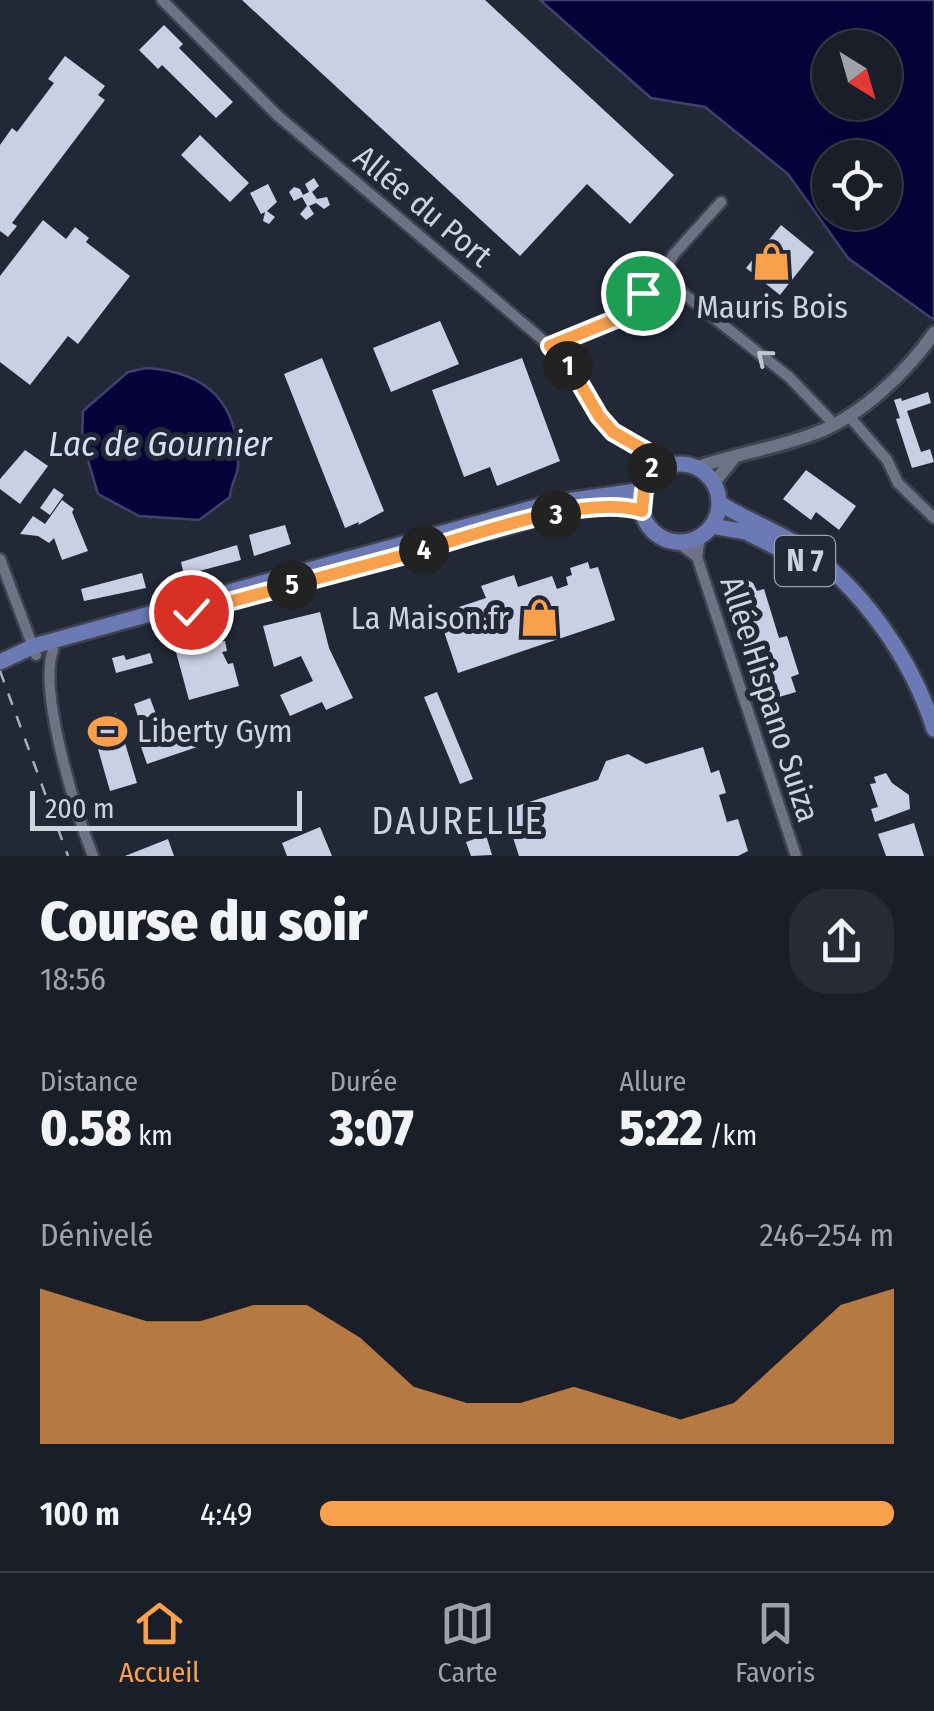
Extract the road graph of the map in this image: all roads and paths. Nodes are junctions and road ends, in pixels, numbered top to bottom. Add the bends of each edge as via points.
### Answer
1 (162, 0) edge
2 (720, 202) dead end
3 (666, 284) junction
4 (932, 336) edge
5 (550, 346) junction
6 (848, 415) junction
7 (834, 424) junction
8 (646, 451) junction
9 (740, 454) junction
10 (672, 466) junction
11 (696, 468) junction
12 (656, 474) junction
13 (714, 484) junction
14 (644, 490) junction
15 (719, 503) junction
16 (642, 511) junction
17 (934, 518) edge
18 (706, 531) junction
19 (677, 542) junction
20 (697, 557) junction
21 (0, 559) edge
22 (881, 627) junction
23 (53, 650) junction
24 (33, 652) junction
25 (5, 660) edge
26 (47, 678) junction
27 (934, 729) edge
28 (92, 856) edge
29 (796, 856) edge

1 - 5 street, Allée du Port via 278,115
2 - 3 street via 674,254
3 - 5 street via 646,290 621,317
7 -> 3 street via 788,377
4 - 6 street via 913,362
5 - 8 street, Allée du Port via 613,432
6 - 7 street
6 - 17 street via 898,483
7 - 9 street
8 - 10 street, Allée du Port
8 - 12 street
9 - 11 street
9 - 13 street
10 - 11 main road
10 - 12 main road
11 - 13 main road
12 - 14 main road
13 - 15 main road
14 - 16 main road
14 - 24 main road via 550,502
15 - 18 main road
15 - 22 main road, N 7 via 830,567
16 - 19 main road via 657,534
16 - 23 main road via 596,507 526,521
18 - 19 main road
18 - 20 street, Allée Hispano Suiza
18 - 22 main road, N 7 via 746,532 800,557
19 - 20 street, Allée Hispano Suiza
20 - 29 street, Allée Hispano Suiza
21 - 24 street
22 - 27 main road, N 7 via 916,681
23 - 24 main road
23 - 26 street
24 - 25 main road
24 - 26 street
26 - 28 street via 74,807

